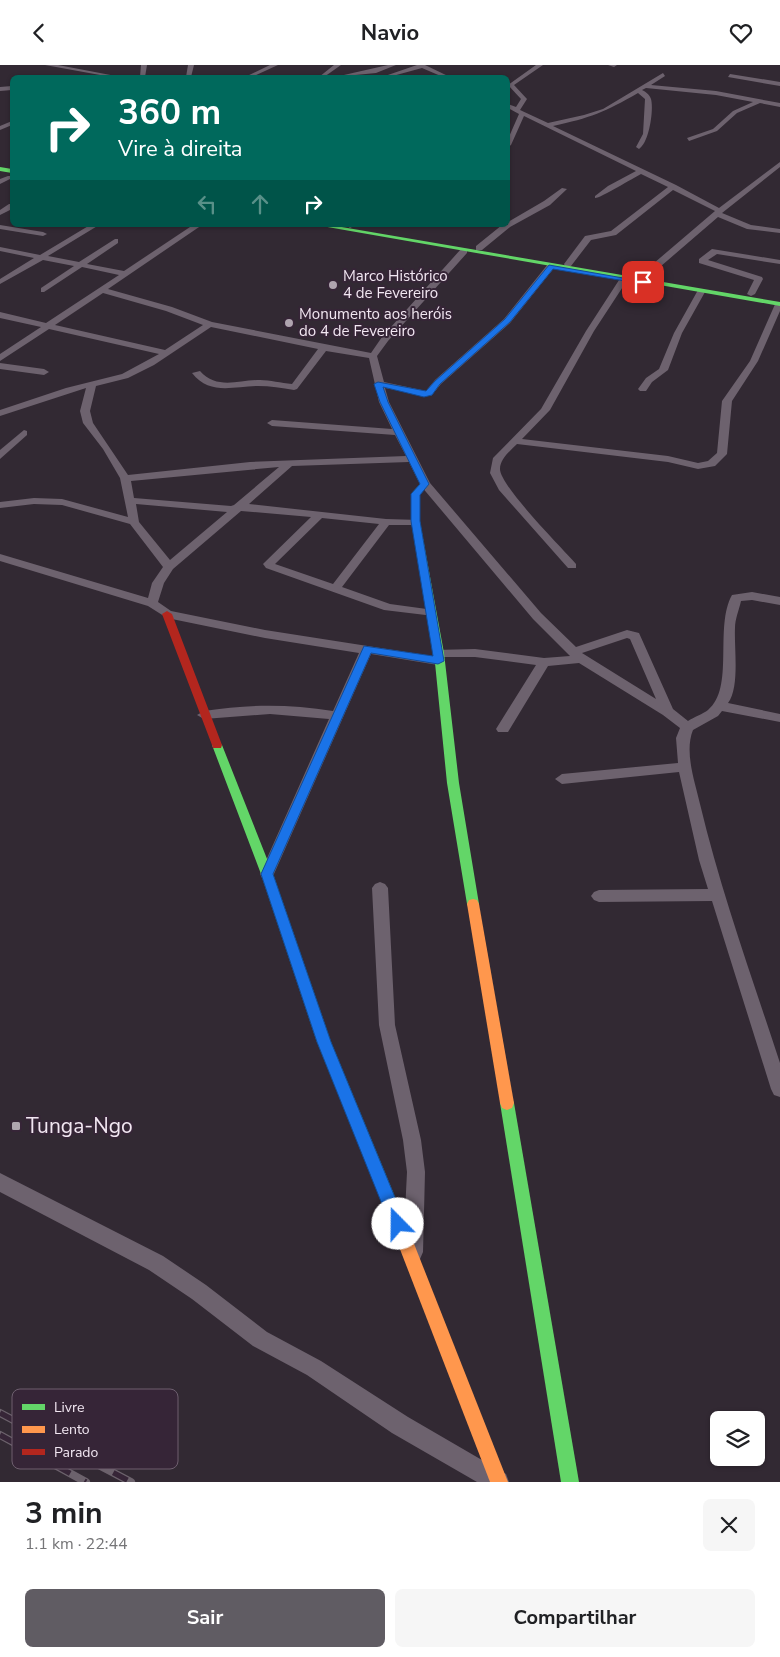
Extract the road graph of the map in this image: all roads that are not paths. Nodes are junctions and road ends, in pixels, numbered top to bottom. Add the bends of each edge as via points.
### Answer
1 (48, 65) edge
2 (275, 65) edge
3 (338, 65) edge
4 (393, 65) edge
5 (421, 65) edge
6 (540, 65) edge
7 (106, 75) edge
8 (252, 75) edge
9 (324, 75) edge
10 (351, 75) edge
11 (392, 75) edge
12 (443, 75) edge
13 (663, 75) dead end
14 (780, 84) edge
15 (644, 86) junction
16 (637, 90) junction
17 (732, 90) junction
18 (758, 102) junction
19 (780, 105) edge
20 (510, 107) edge
21 (519, 112) junction
22 (547, 125) junction
23 (510, 139) edge
24 (689, 139) dead end
25 (639, 147) dead end
26 (780, 164) edge
27 (0, 169) edge
28 (639, 172) junction
29 (7, 177) edge
30 (674, 186) junction
31 (564, 189) dead end
32 (597, 197) dead end
33 (719, 213) junction
34 (510, 223) edge
35 (0, 227) edge
36 (92, 227) edge
37 (195, 227) edge
38 (330, 227) edge
39 (360, 227) edge
40 (504, 227) edge
41 (780, 231) edge
42 (43, 234) dead end
43 (115, 241) dead end
44 (478, 248) junction
45 (0, 249) edge
46 (464, 251) junction
47 (41, 257) junction
48 (780, 263) edge
49 (568, 264) junction
50 (80, 265) junction
51 (551, 267) junction
52 (127, 274) junction
53 (643, 277) junction
54 (624, 279) junction
55 (0, 282) edge
56 (44, 290) dead end
57 (103, 290) junction
58 (701, 292) junction
59 (751, 295) junction
60 (780, 303) edge
61 (1, 316) edge
62 (210, 324) junction
63 (46, 326) junction
64 (324, 348) junction
65 (168, 353) junction
66 (373, 356) junction
67 (0, 358) edge
68 (0, 366) edge
69 (44, 372) dead end
70 (196, 373) dead end
71 (92, 384) junction
72 (378, 384) junction
73 (643, 389) dead end
74 (0, 413) edge
75 (272, 423) dead end
76 (398, 432) junction
77 (24, 433) dead end
78 (515, 441) junction
79 (0, 456) edge
80 (413, 459) junction
81 (289, 464) junction
82 (125, 478) junction
83 (425, 484) junction
84 (132, 501) junction
85 (0, 505) edge
86 (240, 507) junction
87 (319, 515) junction
88 (416, 521) junction
89 (386, 522) junction
90 (134, 523) junction
91 (0, 557) edge
92 (572, 566) dead end
93 (168, 567) junction
94 (335, 589) junction
95 (780, 601) edge
96 (152, 603) junction
97 (430, 613) junction
98 (167, 614) junction
99 (367, 649) junction
100 (577, 655) junction
101 (438, 657) junction
102 (544, 662) junction
103 (721, 706) junction
104 (668, 712) junction
105 (204, 715) junction
106 (336, 716) junction
107 (780, 718) edge
108 (687, 727) junction
109 (503, 729) dead end
110 (685, 767) junction
111 (562, 779) dead end
112 (267, 874) junction
113 (380, 888) dead end
114 (716, 895) junction
115 (599, 897) dead end
116 (780, 1089) edge
117 (0, 1182) edge
118 (412, 1260) junction
119 (499, 1482) edge
120 (570, 1482) edge

1 - 7 street
2 - 8 street
3 - 9 street
4 - 10 street
5 - 11 street
5 - 12 street
6 - 21 street via 512,83 524,99
13 - 15 street
14 - 17 street via 728,73
15 - 16 street
15 - 17 street
16 - 22 street via 598,113
16 - 25 street via 648,99 646,134
17 - 18 street
18 - 19 street
18 - 24 street via 735,112 715,130
20 - 21 street
21 - 22 street
21 - 23 street
22 - 28 street
26 - 33 street
27 - 29 street
28 - 30 street
28 - 32 street
30 - 33 street
30 - 49 street via 614,233 588,238
31 - 34 street via 547,203
33 - 41 street via 750,227
33 - 53 street
35 - 42 street
36 - 47 street
37 - 52 street
38 - 46 street
39 - 44 street
40 - 44 street
43 - 50 street
44 - 49 street
45 - 47 street
46 - 51 street
46 - 66 street
47 - 50 street
47 - 55 street
48 - 59 street via 715,251 702,261 759,279
49 - 53 street
50 - 52 street
50 - 56 street
51 - 54 street
51 - 72 street via 507,321 429,393 424,395
52 - 57 street
53 - 59 street
54 - 58 street
54 - 78 street via 545,410
57 - 62 street
57 - 63 street
58 - 60 street
58 - 73 street via 678,333 663,370
59 - 60 street
60 - 78 street via 754,361 727,401 722,453 711,464 698,466 668,459
61 - 63 street
62 - 64 street
62 - 65 street
63 - 65 street
63 - 67 street
64 - 66 street
64 - 70 street via 294,387 259,383 230,387 214,385 201,380
65 - 71 street via 125,376
66 - 72 street
68 - 69 street
71 - 74 street
71 - 82 street via 85,415
72 - 76 street
75 - 76 street
76 - 80 street
77 - 79 street
78 - 92 street via 498,458 494,473 503,488
80 - 81 street
80 - 83 street
81 - 82 street
81 - 86 street
82 - 84 street
83 - 88 street via 415,494
83 - 100 street via 532,610
84 - 86 street
84 - 90 street
85 - 90 street via 62,502
86 - 87 street
86 - 93 street
87 - 89 street
87 - 94 street via 269,564 272,568
88 - 89 street
88 - 97 street
89 - 94 street
90 - 93 street
91 - 96 street
93 - 96 street via 158,583
94 - 97 street via 394,609
95 - 103 street via 752,596 736,598 729,627 728,682
96 - 98 street
97 - 101 street
98 - 99 street via 265,634
98 - 105 street
99 - 101 street
99 - 106 street
100 - 102 street
100 - 104 street
100 - 104 street via 627,634 635,636
101 - 102 street via 475,653
101 - 120 street via 460,829
102 - 109 street
103 - 107 street
103 - 108 street
104 - 108 street
105 - 106 street via 278,708
105 - 112 street
106 - 112 street
108 - 110 street via 683,738
110 - 111 street
110 - 114 street
112 - 118 street via 324,1042
113 - 118 street via 387,1025 416,1171
114 - 115 street
114 - 116 street
117 - 119 street via 156,1263 260,1339 314,1368 400,1425
118 - 119 street

